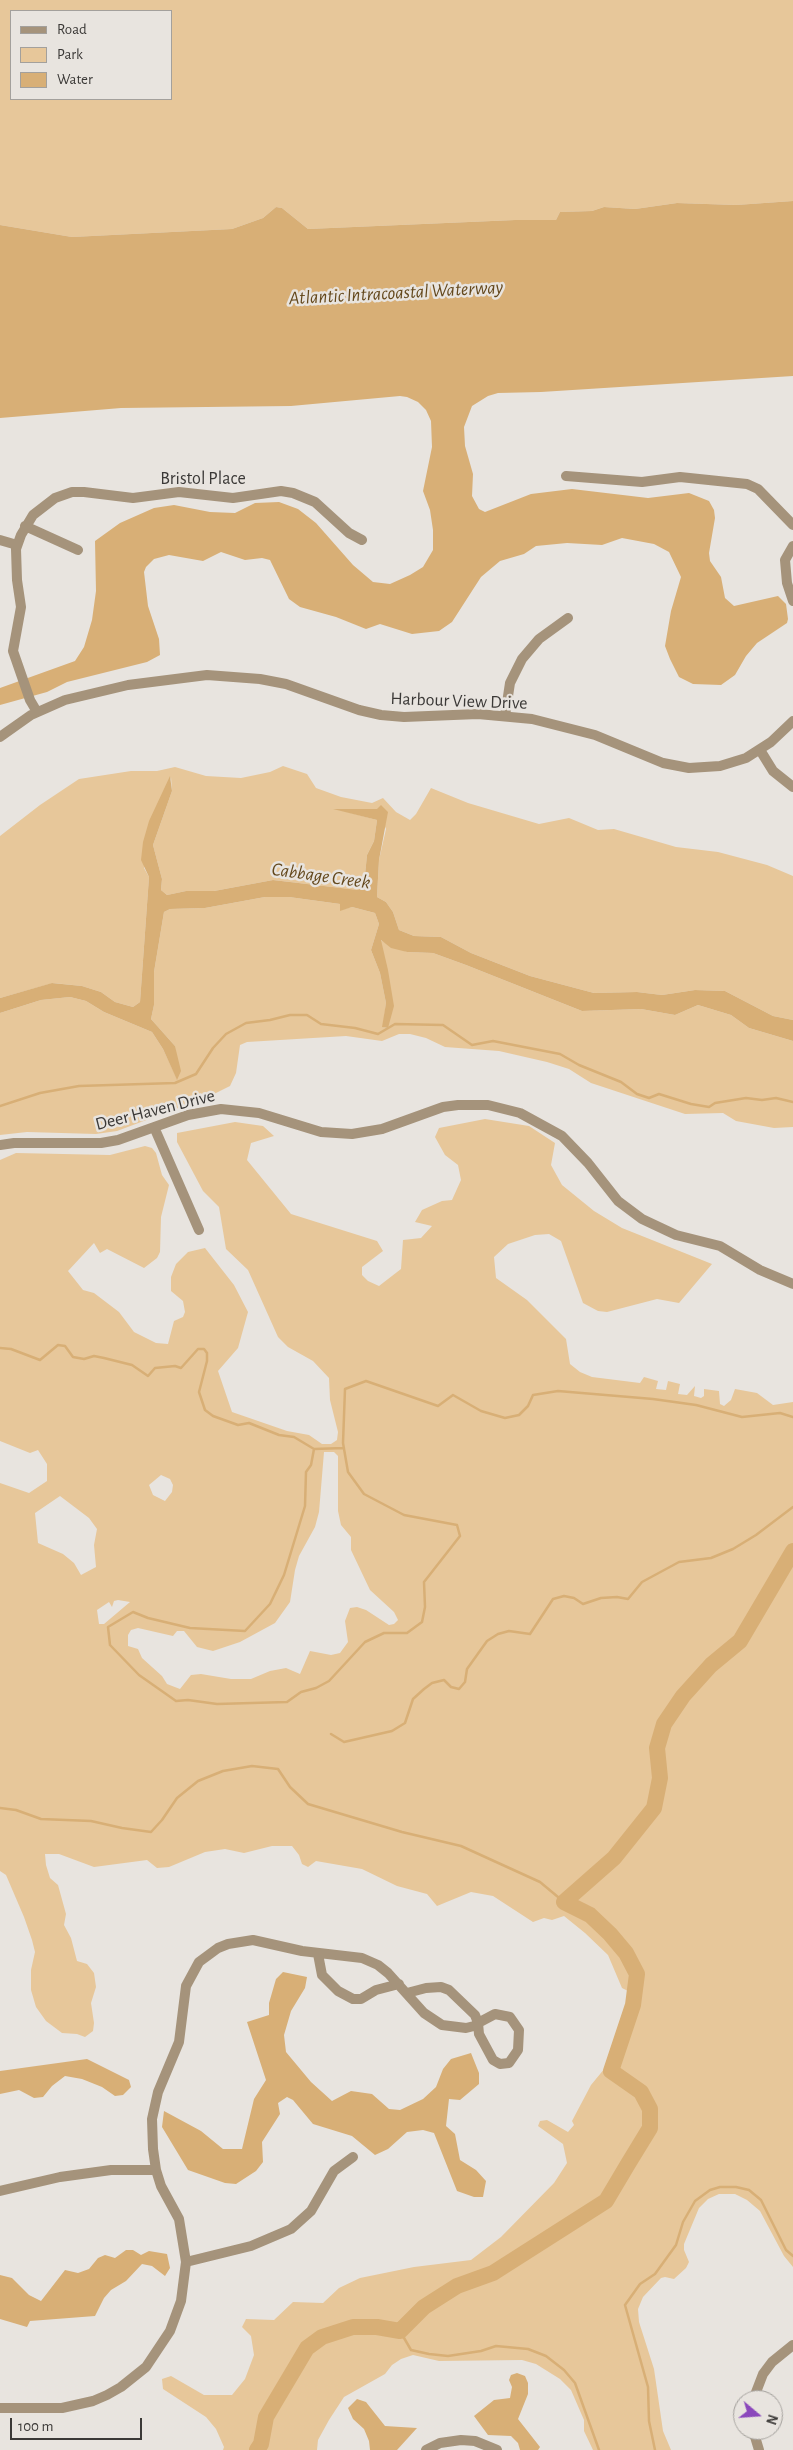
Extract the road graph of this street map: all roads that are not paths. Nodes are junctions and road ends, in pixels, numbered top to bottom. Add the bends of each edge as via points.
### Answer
1 (566, 476) dead end
2 (793, 525) edge
3 (25, 526) junction
4 (0, 540) edge
5 (362, 540) dead end
6 (17, 545) junction
7 (793, 546) edge
8 (78, 550) dead end
9 (793, 601) edge
10 (568, 618) dead end
11 (37, 712) junction
12 (505, 716) junction
13 (793, 721) edge
14 (0, 737) edge
15 (760, 750) junction
16 (793, 786) edge
17 (154, 1127) junction
18 (0, 1145) edge
19 (199, 1230) dead end
20 (793, 1284) edge
21 (318, 1954) junction
22 (399, 1984) junction
23 (407, 1993) junction
24 (478, 2023) junction
25 (352, 2157) dead end
26 (156, 2170) junction
27 (0, 2191) edge
28 (186, 2262) junction
29 (793, 2345) edge
30 (757, 2390) edge
31 (0, 2408) edge
32 (426, 2450) edge
33 (497, 2450) edge

1 - 2 street via 642,482 680,477 747,484 758,489
3 - 5 street, Bristol Place via 45,504 72,492 132,498 179,492 233,498 281,491 314,502 349,534
3 - 6 street, Bristol Place
3 - 8 street
4 - 6 street
6 - 11 street, Bristol Place via 16,571 21,607 13,651
7 - 9 street via 787,554 785,566
10 - 12 street via 539,639 522,660 510,683
11 - 12 street, Harbour View Drive via 65,700 128,685 172,678 230,676 286,684 381,715
11 - 14 street, Harbour View Drive
12 - 15 street, Harbour View Drive via 595,735 679,767 720,766
13 - 15 street, Harbour View Drive
15 - 16 street via 778,777
17 - 18 street, Deer Haven Drive via 101,1143
17 - 19 street
17 - 20 street, Deer Haven Drive via 208,1111 241,1110 259,1112 321,1132 352,1134 382,1129 443,1107 473,1104 504,1108 535,1119 562,1136 618,1201 642,1219 676,1235 720,1246 760,1270
21 - 22 street via 370,1961
21 - 22 street via 322,1975 338,1991 353,1999
21 - 26 street via 263,1941 242,1941 218,1948 199,1962 186,1986 179,2042 154,2103 151,2131
22 - 23 street
23 - 24 street via 424,2013 442,2026 466,2028
23 - 24 street via 442,1987 475,2015
24 - 24 street via 479,2034 490,2058 500,2064 509,2063 518,2046 519,2030 513,2019 494,2014
25 - 28 street via 334,2170 311,2211 292,2228 251,2246
26 - 27 street via 111,2170 60,2177
26 - 28 street via 179,2219
28 - 31 street via 181,2301 170,2331 158,2352 136,2376 107,2395 78,2405 47,2409
29 - 30 street via 772,2362
32 - 33 street via 440,2443 461,2440 475,2441

